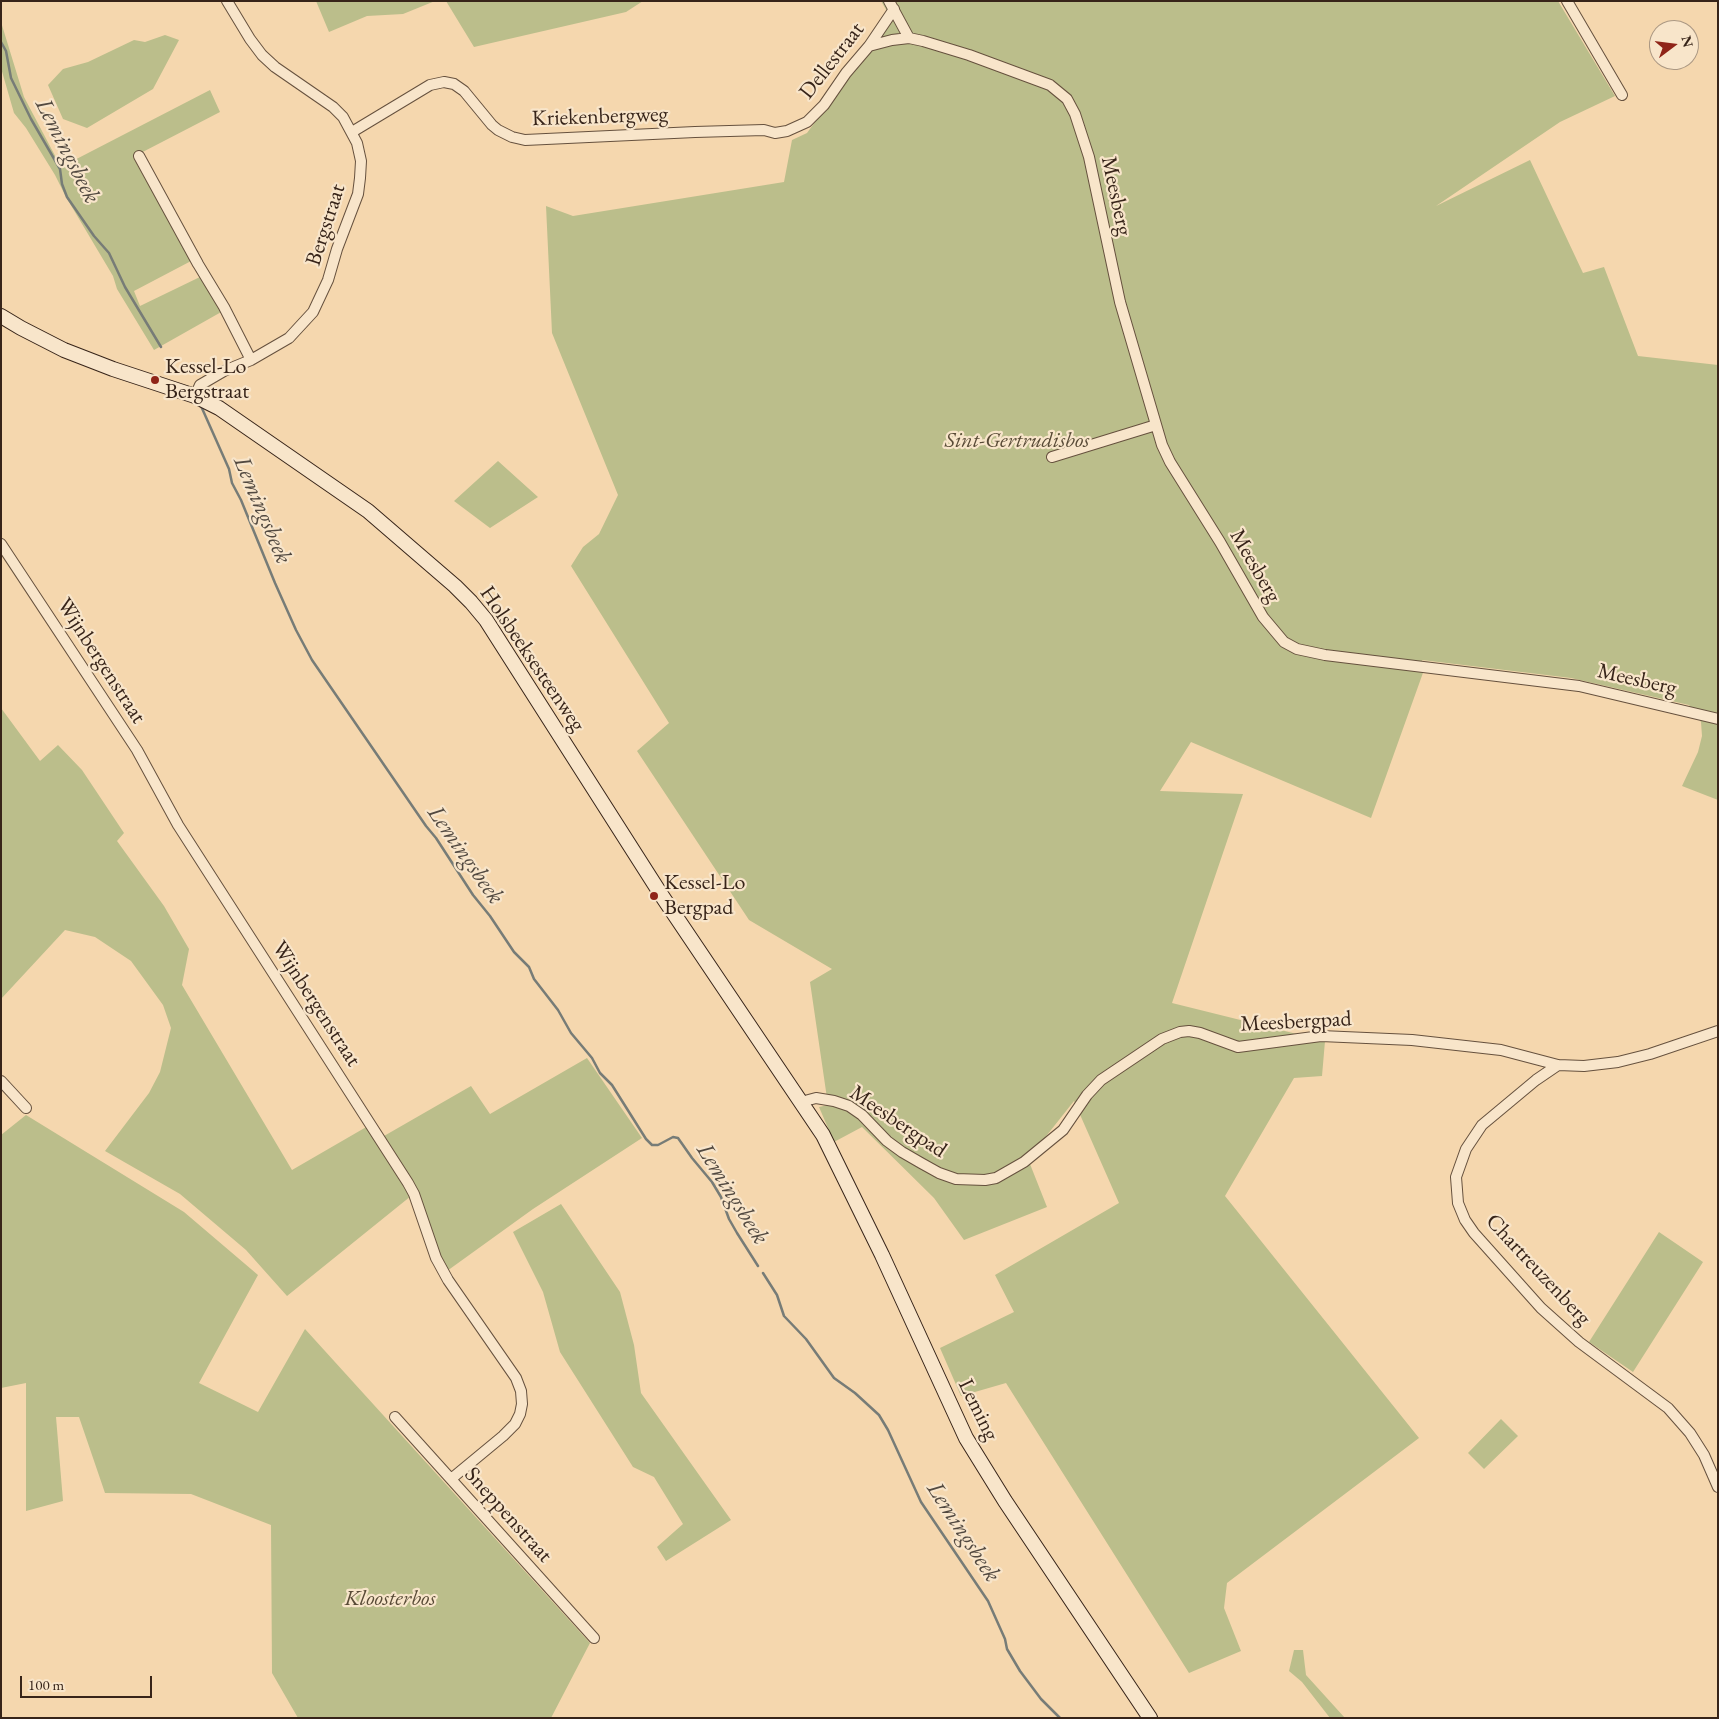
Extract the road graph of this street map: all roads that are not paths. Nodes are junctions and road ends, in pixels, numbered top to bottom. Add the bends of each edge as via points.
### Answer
1 (227, 1) edge
2 (1567, 1) edge
3 (892, 5) edge
4 (909, 38) junction
5 (869, 46) junction
6 (1622, 95) dead end
7 (764, 130) joint
8 (352, 132) junction
9 (139, 156) dead end
10 (1, 316) edge
11 (251, 360) junction
12 (195, 396) junction
13 (1156, 426) junction
14 (1052, 457) dead end
15 (1, 544) edge
16 (1718, 719) edge
17 (1718, 1031) edge
18 (1558, 1064) junction
19 (1, 1081) edge
20 (801, 1102) junction
21 (26, 1108) dead end
22 (395, 1417) dead end
23 (451, 1479) junction
24 (1718, 1487) edge
25 (594, 1638) dead end
26 (1150, 1718) edge

1 - 8 street, Bergstraat via 262,55 333,107
2 - 6 street
3 - 4 street, Dellestraat
3 - 5 street, Dellestraat
4 - 5 street
4 - 13 street, Meesberg via 970,55 1050,85 1067,99 1084,138 1120,302
5 - 7 street, Dellestraat via 807,122 788,131
7 - 8 street, Kriekenbergweg via 525,140 498,130 464,91 444,82 430,85
8 - 11 street, Bergstraat via 361,161 358,194 328,280 313,312 302,325 289,338
9 - 11 street
10 - 12 street, Holsbeeksesteenweg via 64,350
11 - 12 street, Bergstraat via 200,385
12 - 20 street, Holsbeeksesteenweg via 219,408 368,511 472,602 662,896
13 - 14 street
13 - 16 street, Meesberg via 1170,462 1263,617 1284,642 1297,649 1579,686
15 - 23 street, Wijnbergenstraat via 137,750 178,825 408,1182 436,1258 448,1280 516,1378 522,1404 515,1424
17 - 18 street, Meesbergpad via 1618,1062 1584,1066
18 - 20 street, Meesbergpad via 1501,1050 1412,1040 1321,1036 1238,1047 1189,1031 1180,1032 1162,1039 1102,1080 1087,1095 1063,1130 1024,1162 996,1178 985,1180 956,1179 927,1167 887,1141 849,1106 816,1098
18 - 24 street, Chartreuzenberg via 1482,1125 1466,1149 1456,1177 1458,1203 1474,1233 1542,1308 1579,1342 1668,1408 1695,1440
19 - 21 street
20 - 26 street, Leming via 823,1135 882,1255 966,1438 1004,1501
22 - 23 street, Sneppenstraat
23 - 25 street, Sneppenstraat

